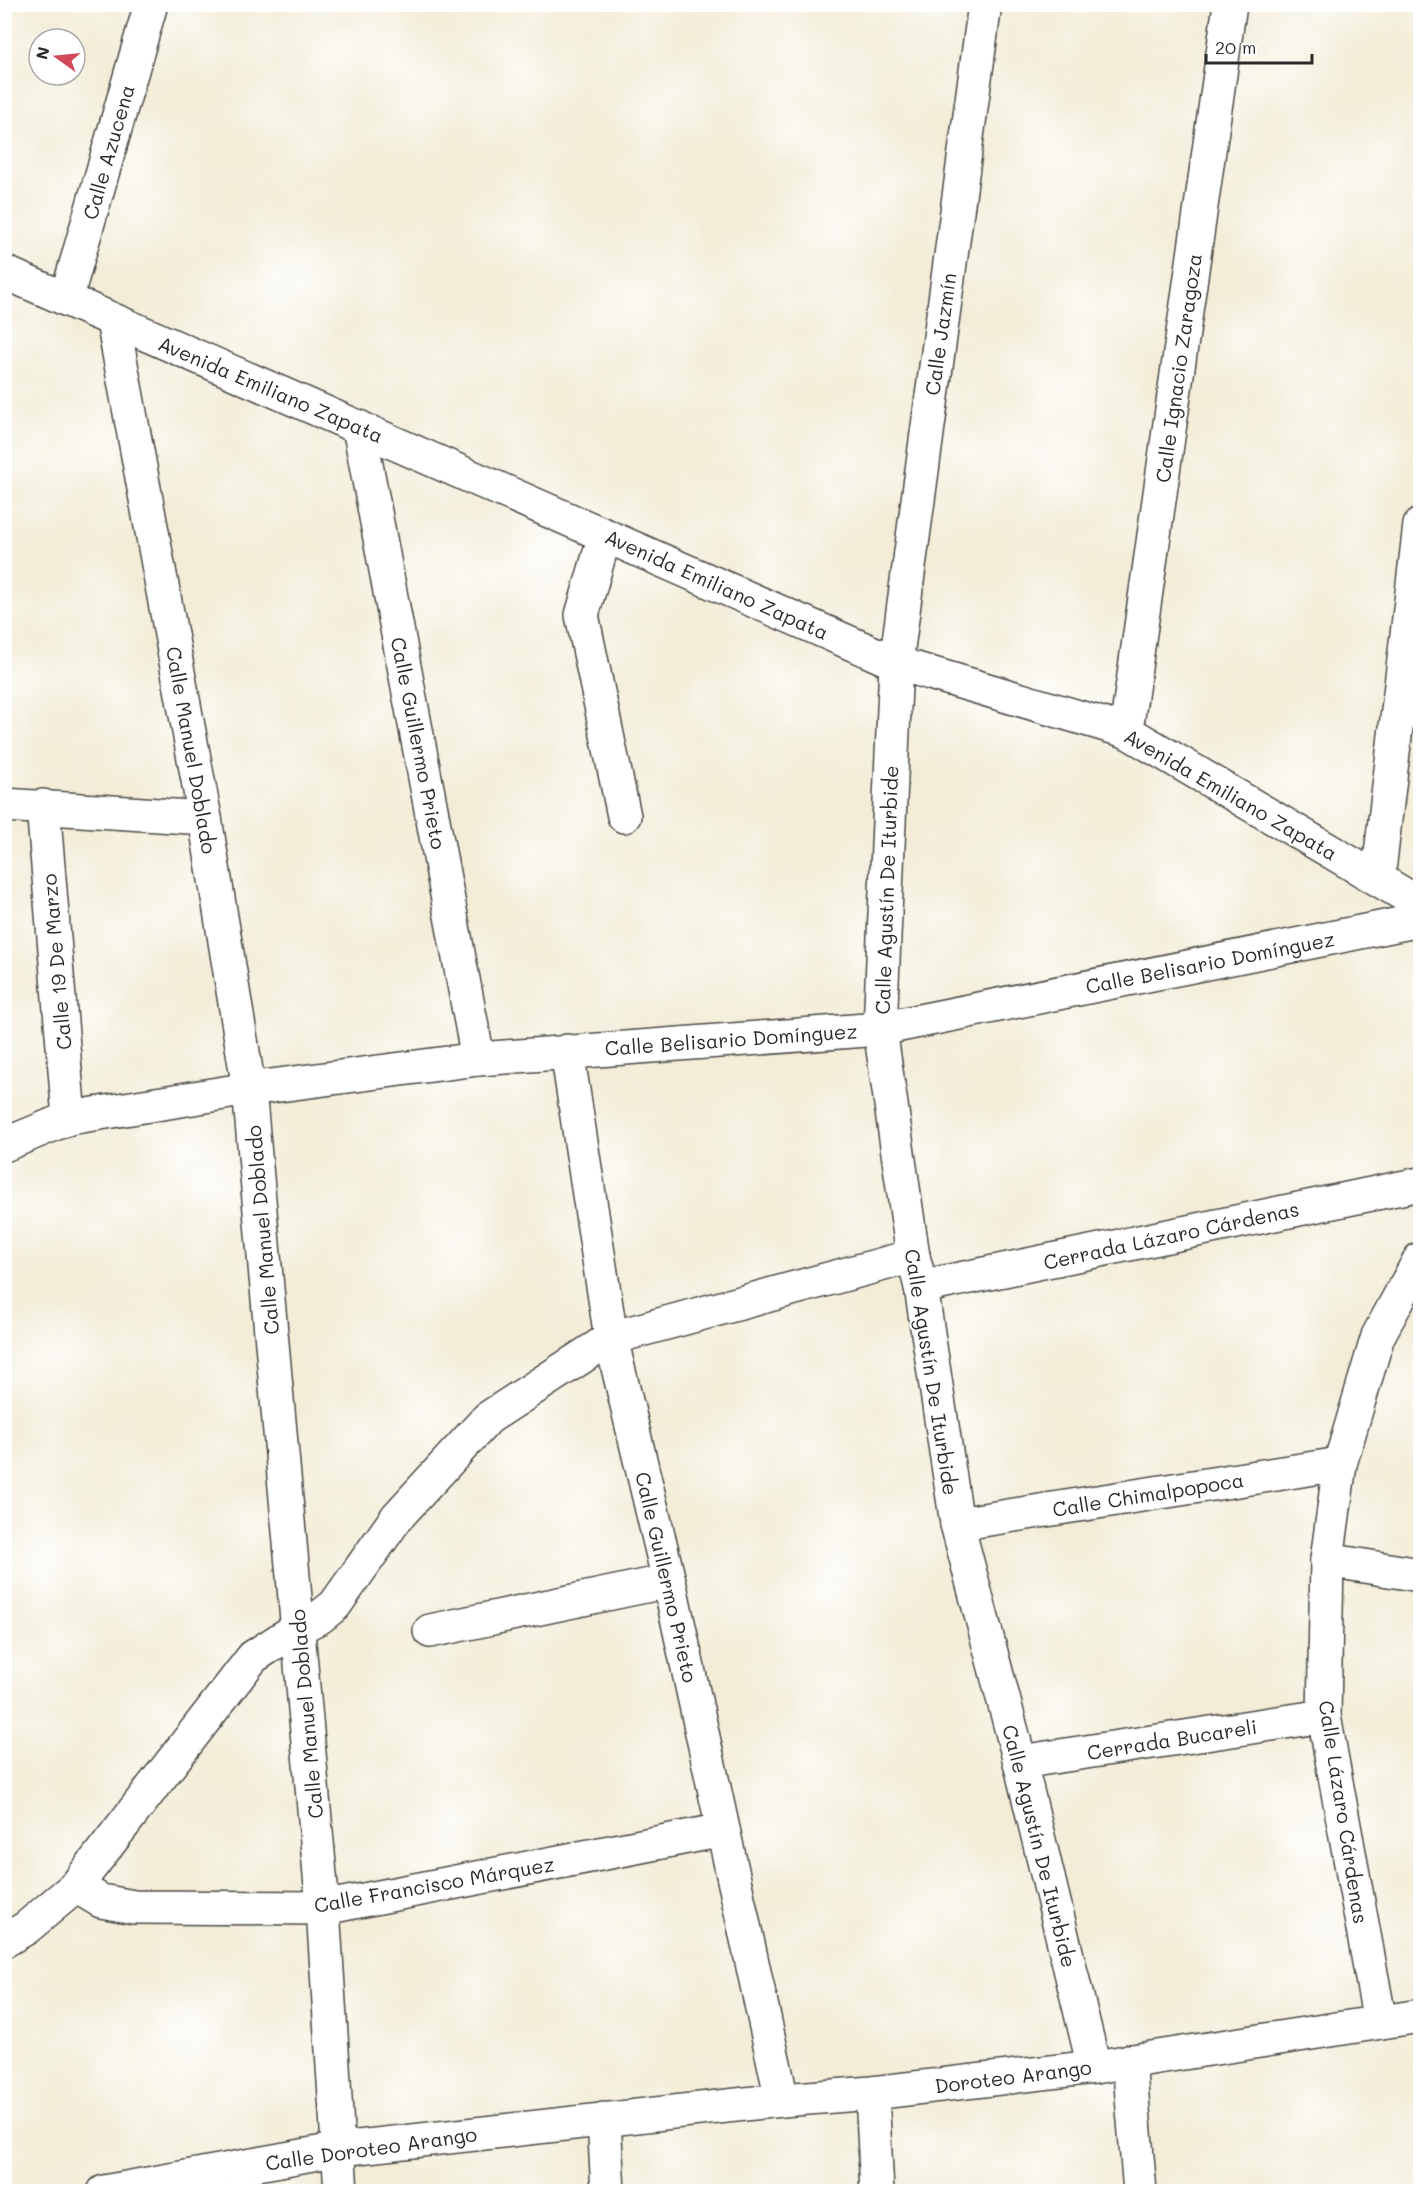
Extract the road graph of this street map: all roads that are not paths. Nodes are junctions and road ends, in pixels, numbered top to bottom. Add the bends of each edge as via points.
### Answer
1 (150, 4) edge
2 (984, 4) edge
3 (1230, 4) edge
4 (4, 272) edge
5 (66, 299) junction
6 (113, 321) junction
7 (359, 427) junction
8 (1420, 525) edge
9 (605, 535) junction
10 (896, 663) junction
11 (1126, 731) junction
12 (4, 805) edge
13 (43, 806) junction
14 (624, 816) dead end
15 (205, 818) junction
16 (1378, 879) junction
17 (1420, 904) edge
18 (1420, 920) edge
19 (880, 1029) junction
20 (567, 1051) junction
21 (478, 1059) junction
22 (249, 1089) junction
23 (69, 1118) junction
24 (4, 1145) edge
25 (1420, 1184) edge
26 (913, 1256) junction
27 (1420, 1259) edge
28 (921, 1287) junction
29 (611, 1338) junction
30 (1340, 1464) junction
31 (957, 1524) junction
32 (1327, 1560) junction
33 (1420, 1575) edge
34 (669, 1581) junction
35 (298, 1628) junction
36 (430, 1631) dead end
37 (1324, 1716) junction
38 (1020, 1762) junction
39 (723, 1830) junction
40 (76, 1886) junction
41 (323, 1908) junction
42 (4, 1941) edge
43 (1420, 2016) edge
44 (1380, 2022) junction
45 (1129, 2061) junction
46 (1094, 2067) junction
47 (872, 2093) junction
48 (782, 2100) junction
49 (604, 2119) junction
50 (340, 2149) junction
51 (104, 2192) edge
52 (341, 2192) edge
53 (608, 2192) edge
54 (877, 2192) edge
55 (1140, 2192) edge

1 - 5 street, Calle Azucena
2 - 10 street, Calle Jazmín
3 - 11 street, Calle Ignacio Zaragoza
4 - 5 street, Avenida Emiliano Zapata
5 - 6 street, Avenida Emiliano Zapata
6 - 7 street, Avenida Emiliano Zapata
6 - 15 street, Calle Manuel Doblado
7 - 9 street, Avenida Emiliano Zapata
7 - 21 street, Calle Guillermo Prieto
8 - 16 street
9 - 10 street, Avenida Emiliano Zapata
9 - 14 street via 582,615
10 - 11 street, Avenida Emiliano Zapata
10 - 19 street, Calle Agustín De Iturbide
11 - 16 street, Avenida Emiliano Zapata
12 - 13 street
13 - 15 street
13 - 23 street, Calle 19 De Marzo
15 - 22 street, Calle Manuel Doblado
16 - 17 street, Avenida Emiliano Zapata
18 - 19 street, Calle Belisario Domínguez
19 - 20 street, Calle Belisario Domínguez
19 - 26 street, Calle Agustín De Iturbide
20 - 21 street, Calle Belisario Domínguez
20 - 29 street, Calle Guillermo Prieto
21 - 22 street, Calle Belisario Domínguez
22 - 23 street, Calle Belisario Domínguez
22 - 35 street, Calle Manuel Doblado
23 - 24 street, Calle Belisario Domínguez
25 - 28 street, Cerrada Lázaro Cárdenas
26 - 28 street, Calle Agustín De Iturbide
26 - 29 street
27 - 30 street, Calle Lázaro Cárdenas via 1378,1336
28 - 31 street, Calle Agustín De Iturbide
29 - 34 street, Calle Guillermo Prieto
29 - 35 street via 488,1418 397,1517 335,1605
30 - 31 street, Calle Chimalpopoca
30 - 32 street, Calle Lázaro Cárdenas
31 - 38 street, Calle Agustín De Iturbide
32 - 33 street
32 - 37 street, Calle Lázaro Cárdenas
34 - 36 street
34 - 39 street, Calle Guillermo Prieto
35 - 40 street via 253,1657
35 - 41 street, Calle Manuel Doblado
37 - 38 street, Cerrada Bucareli
37 - 44 street, Calle Lázaro Cárdenas
38 - 46 street, Calle Agustín De Iturbide
39 - 41 street, Calle Francisco Márquez
39 - 48 street, Calle Guillermo Prieto
40 - 41 street, Calle Francisco Márquez via 101,1901 134,1907
40 - 42 street via 26,1928
41 - 50 street, Calle Manuel Doblado
43 - 44 street, Doroteo Arango
44 - 45 street, Doroteo Arango
45 - 46 street, Doroteo Arango
45 - 55 street
46 - 47 street, Doroteo Arango
47 - 48 street, Doroteo Arango
47 - 54 street
48 - 49 street, Doroteo Arango
49 - 50 street, Calle Doroteo Arango
49 - 53 street
50 - 51 street, Calle Doroteo Arango
50 - 52 street, Calle Manuel Doblado

